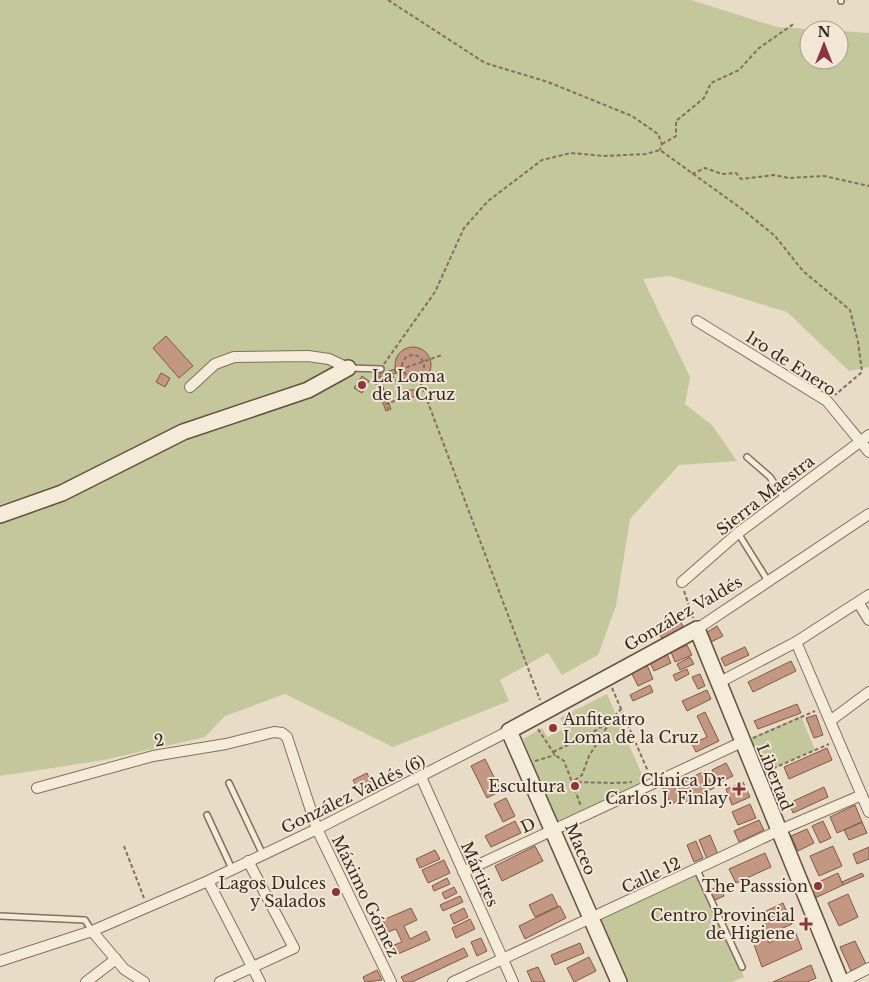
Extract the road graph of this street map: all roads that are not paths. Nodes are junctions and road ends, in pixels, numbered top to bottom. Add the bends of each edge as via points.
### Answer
1 (697, 321) dead end
2 (348, 368) junction
3 (381, 369) road end
4 (190, 387) dead end
5 (869, 435) edge
6 (860, 441) junction
7 (869, 452) edge
8 (747, 457) dead end
9 (784, 499) junction
10 (869, 514) edge
11 (0, 515) edge
12 (738, 533) junction
13 (682, 582) road end
14 (769, 583) junction
15 (869, 595) edge
16 (858, 602) junction
17 (869, 620) edge
18 (697, 629) junction
19 (796, 642) junction
20 (718, 683) junction
21 (869, 692) edge
22 (830, 721) junction
23 (509, 731) junction
24 (287, 737) joint
25 (742, 742) junction
26 (421, 777) junction
27 (229, 783) dead end
28 (37, 788) dead end
29 (862, 794) junction
30 (869, 812) edge
31 (207, 815) dead end
32 (317, 829) junction
33 (554, 830) junction
34 (778, 831) junction
35 (263, 855) junction
36 (248, 862) junction
37 (233, 869) junction
38 (697, 870) junction
39 (463, 872) junction
40 (208, 881) junction
41 (0, 916) edge
42 (592, 918) junction
43 (92, 931) junction
44 (116, 959) junction
45 (502, 959) junction
46 (0, 961) edge
47 (253, 967) junction
48 (742, 967) dead end
49 (869, 968) edge
50 (86, 982) edge
51 (144, 982) edge
52 (220, 982) edge
53 (260, 982) edge
54 (391, 982) edge
55 (453, 982) edge
56 (513, 982) edge
57 (619, 982) edge
58 (841, 982) edge

1 - 6 street, 1ro de Enero via 827,401
2 - 3 lane
2 - 4 street via 328,359 308,356 234,357 215,364
2 - 11 street via 308,390 183,432 62,493
5 - 6 street, Sierra Maestra
6 - 7 street, 1ro de Enero
6 - 9 street, Sierra Maestra
8 - 9 lane via 770,476
9 - 12 street, Sierra Maestra
10 - 14 street, González Valdés
12 - 13 street, Sierra Maestra
12 - 14 lane
14 - 18 street, González Valdés
15 - 16 street
16 - 17 street
16 - 19 street
18 - 20 street, Libertad
18 - 23 street, González Valdés
19 - 20 street
19 - 22 street
20 - 25 street, Libertad
21 - 22 street
22 - 29 street
23 - 26 street, González Valdés (6)
23 - 33 street, Maceo
24 - 28 street, 2 via 282,732 274,732 153,756
24 - 32 street, Máximo Gómez
25 - 33 street, D
25 - 34 street, Libertad
26 - 32 street, González Valdés (6)
26 - 39 street, Mártires
27 - 35 lane
29 - 30 street
29 - 34 street, Calle 12
31 - 37 lane
32 - 35 street, González Valdés (6)
32 - 54 street, Máximo Gómez
33 - 39 street, D
33 - 42 street, Maceo
34 - 38 street, Calle 12
34 - 58 street, Libertad
35 - 36 street, González Valdés (6)
36 - 37 street, González Valdés (6)
36 - 47 street via 294,948
37 - 40 street, González Valdés (6)
38 - 42 street, Calle 12
38 - 48 lane
39 - 45 street, Mártires
40 - 43 street, González Valdés (6)
40 - 47 street
41 - 43 lane via 85,920
42 - 45 street, Calle 12
42 - 57 street, Maceo
43 - 44 street
43 - 46 street, González Valdés (6)
44 - 50 street
44 - 51 street via 124,969
45 - 55 street, Calle 12
45 - 56 street, Mártires
47 - 52 street
47 - 53 street
49 - 58 street

